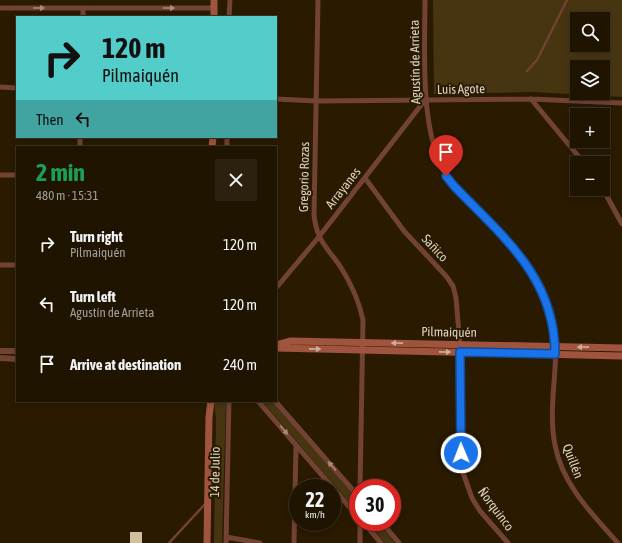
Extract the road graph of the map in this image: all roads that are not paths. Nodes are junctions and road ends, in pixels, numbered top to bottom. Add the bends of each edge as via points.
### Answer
1 (214, 0) edge
2 (230, 0) edge
3 (318, 0) edge
4 (425, 0) edge
5 (567, 0) edge
6 (0, 8) edge
7 (83, 8) junction
8 (214, 8) junction
9 (82, 16) edge
10 (214, 16) edge
11 (229, 16) edge
12 (527, 71) dead end
13 (0, 88) edge
14 (16, 88) edge
15 (277, 99) edge
16 (532, 99) junction
17 (425, 100) junction
18 (317, 101) junction
19 (622, 103) edge
20 (578, 156) edge
21 (0, 175) edge
22 (16, 175) edge
23 (365, 178) junction
24 (607, 196) edge
25 (622, 224) edge
26 (318, 238) junction
27 (0, 265) edge
28 (16, 265) edge
29 (277, 287) edge
30 (363, 346) junction
31 (277, 347) edge
32 (460, 348) junction
33 (622, 348) edge
34 (0, 351) edge
35 (16, 351) edge
36 (555, 351) junction
37 (622, 356) edge
38 (0, 358) edge
39 (16, 359) edge
40 (206, 402) edge
41 (212, 402) edge
42 (229, 402) edge
43 (259, 402) edge
44 (276, 402) edge
45 (209, 417) junction
46 (296, 444) junction
47 (360, 479) edge
48 (349, 486) edge
49 (208, 501) junction
50 (349, 506) edge
51 (361, 531) edge
52 (370, 531) edge
53 (389, 531) edge
54 (226, 537) junction
55 (169, 543) edge
56 (207, 543) edge
57 (226, 543) edge
58 (260, 543) edge
59 (294, 543) edge
60 (360, 543) edge
61 (381, 543) edge
62 (399, 543) edge
63 (508, 543) edge
64 (618, 543) edge

1 - 8 main road
2 - 11 street
3 - 18 street, Gregorio Rozas
4 - 17 street, Agustín de Arrieta
5 - 12 lane via 537,60
6 -> 7 street
7 -> 8 street
7 - 9 street
8 - 10 main road
13 - 14 street
15 - 18 street, Luis Agote
16 - 17 street, Luis Agote
16 - 19 street, Luis Agote
16 - 20 street
17 - 18 street, Luis Agote
17 - 23 street, Arrayanes
17 - 36 street, Agustín de Arrieta via 436,148 446,176 519,253 532,271 554,325
18 - 26 street, Gregorio Rozas via 314,215
21 - 22 street
23 - 26 street, Arrayanes
23 - 32 street, Sañico via 404,231 453,286
24 - 25 street
26 - 29 street, Arrayanes
26 - 30 street, Gregorio Rozas via 340,266 359,303 363,320
27 - 28 street
30 - 31 main road, Pilmaiquén via 291,341
30 - 32 main road, Pilmaiquén
30 - 47 street, Gregorio Rozas
32 - 36 main road, Pilmaiquén
32 - 63 street, Ñorquinco via 461,467 472,498 480,511
33 -> 36 main road, Pilmaiquén
34 - 35 street
36 - 37 main road, Pilmaiquén
36 - 64 street, Quillén via 554,444 560,464 572,487 591,513
38 - 39 street
40 - 45 main road, 14 de Julio
41 - 45 main road, 14 de Julio
42 - 54 street, 14 de Julio
43 -> 46 street
48 -> 44 street
45 - 49 main road, 14 de Julio
46 - 50 street
46 - 59 street
49 - 55 lane
49 - 56 main road, 14 de Julio
51 - 60 street
52 - 61 street
53 - 62 street
54 - 57 street, 14 de Julio
54 - 58 street

